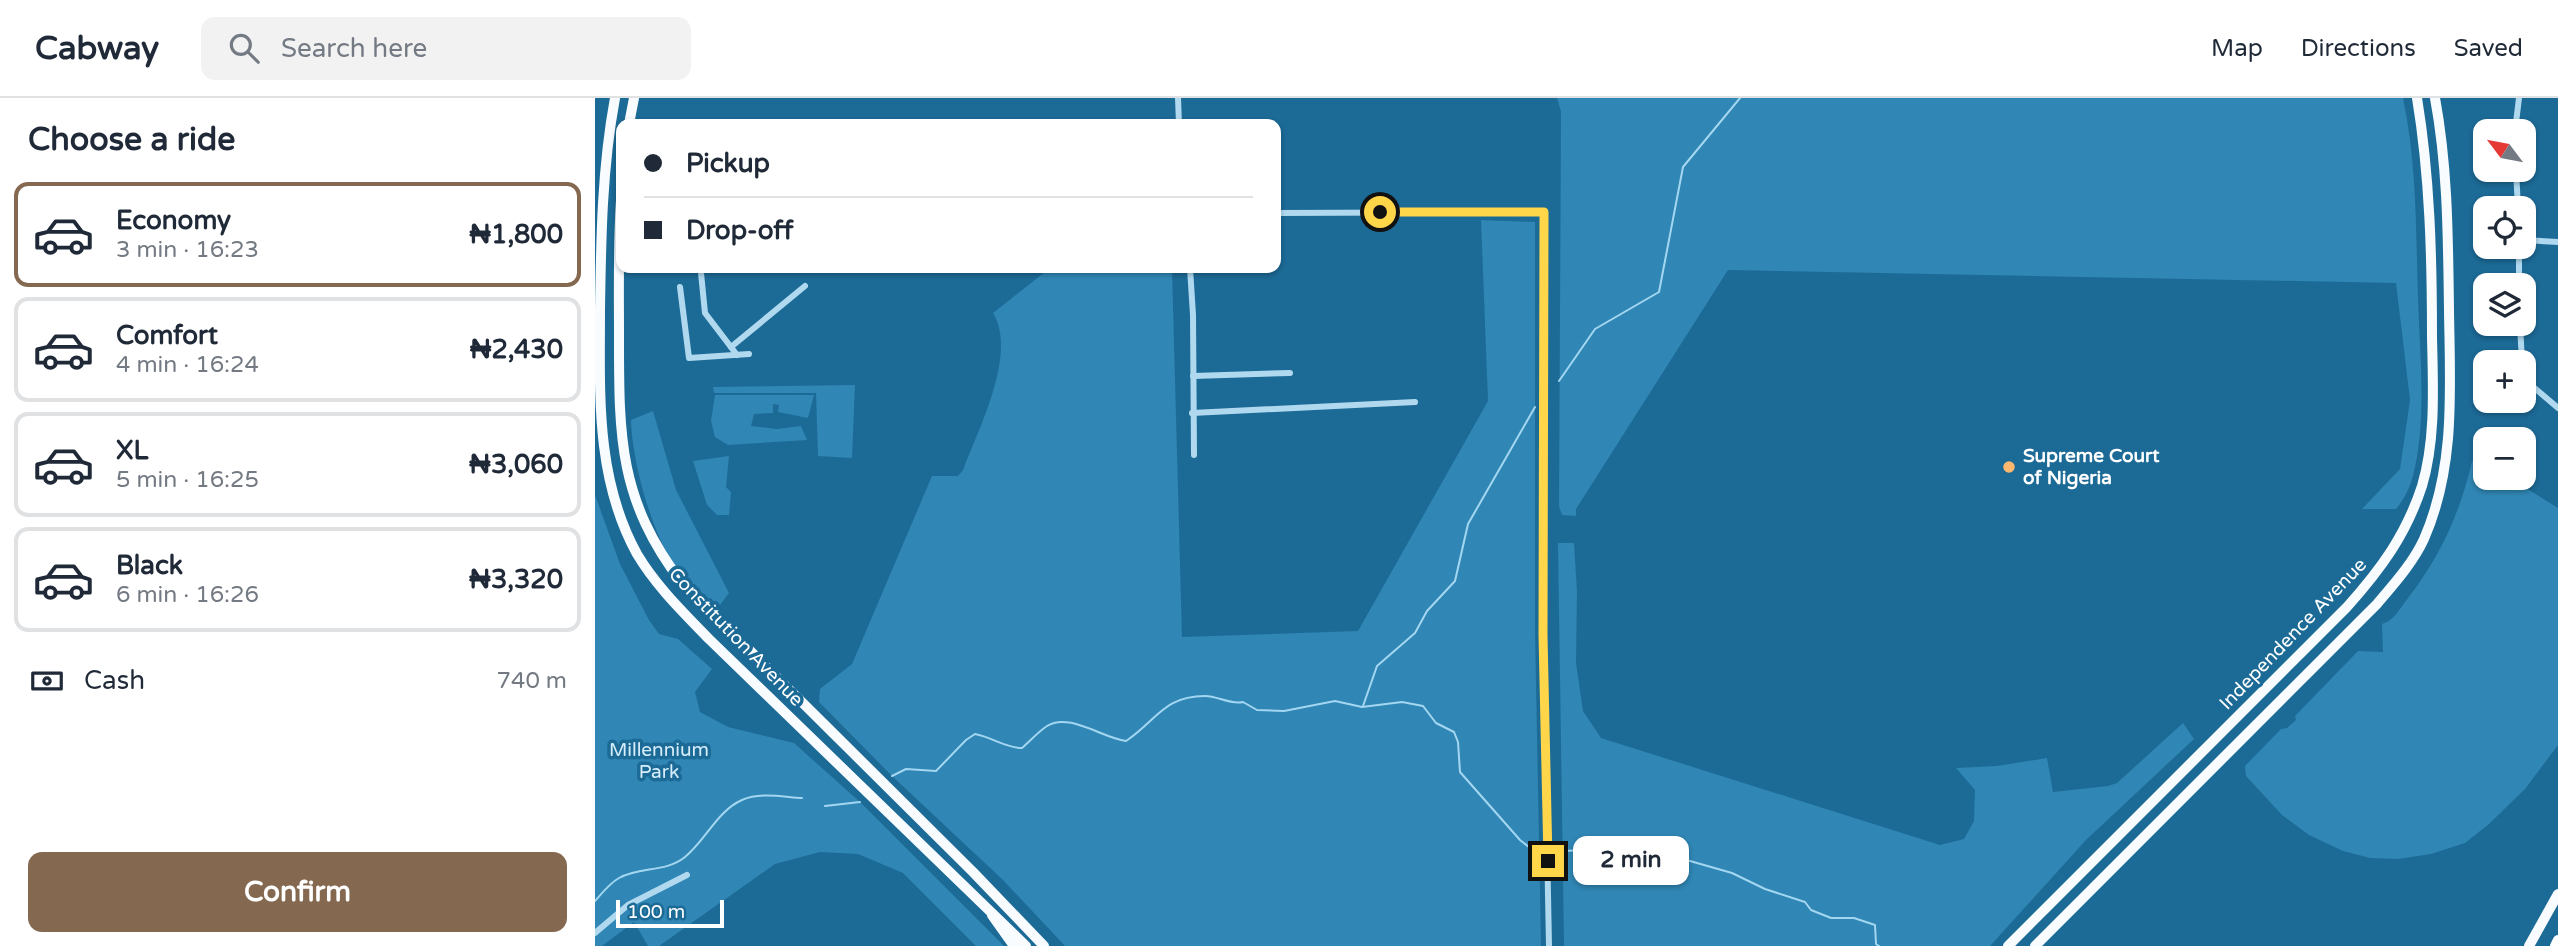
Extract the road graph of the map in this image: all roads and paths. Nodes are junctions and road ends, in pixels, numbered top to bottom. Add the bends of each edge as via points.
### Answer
1 (615, 98) edge
2 (634, 98) edge
3 (1178, 98) edge
4 (2417, 98) edge
5 (2435, 98) edge
6 (2519, 98) edge
7 (630, 119) edge
8 (1179, 119) edge
9 (2516, 119) edge
10 (1281, 214) edge
11 (2536, 241) edge
12 (2558, 242) edge
13 (621, 273) edge
14 (701, 273) edge
15 (1189, 273) edge
16 (805, 286) dead end
17 (680, 287) dead end
18 (731, 347) junction
19 (749, 354) dead end
20 (737, 355) junction
21 (1290, 373) dead end
22 (1193, 376) junction
23 (2536, 389) edge
24 (1415, 402) dead end
25 (2558, 408) edge
26 (1192, 413) junction
27 (1194, 456) dead end
28 (687, 874) dead end
29 (2558, 894) edge
30 (984, 903) junction
31 (595, 933) edge
32 (2558, 940) edge
33 (1014, 946) edge
34 (1026, 946) edge
35 (1044, 946) edge
36 (1549, 946) edge
37 (2008, 946) edge
38 (2035, 946) edge
39 (2529, 946) edge
40 (2555, 946) edge

1 - 30 main road, Constitution Avenue via 601,227 603,450 614,499 636,552 666,595
2 - 7 main road
3 - 8 street
4 - 37 main road, Independence Avenue via 2431,237 2431,418 2422,484 2408,522 2389,558 2347,607
5 - 38 main road, Independence Avenue via 2448,224 2451,426 2444,474 2424,540 2377,604
6 - 9 street
10 - 36 street via 1544,212 1543,635
11 - 12 street
13 - 35 main road, Constitution Avenue via 620,440 639,514 651,539 681,583
14 - 18 street via 705,313
15 - 22 street
16 - 18 street
17 - 20 street via 689,358
18 - 20 street
19 - 20 street
21 - 22 street
22 - 26 street
23 - 25 street
24 - 26 street
26 - 27 street
28 - 31 street via 628,905
29 - 39 main road
30 - 33 main road
30 - 34 main road, Constitution Avenue
32 - 40 highway

